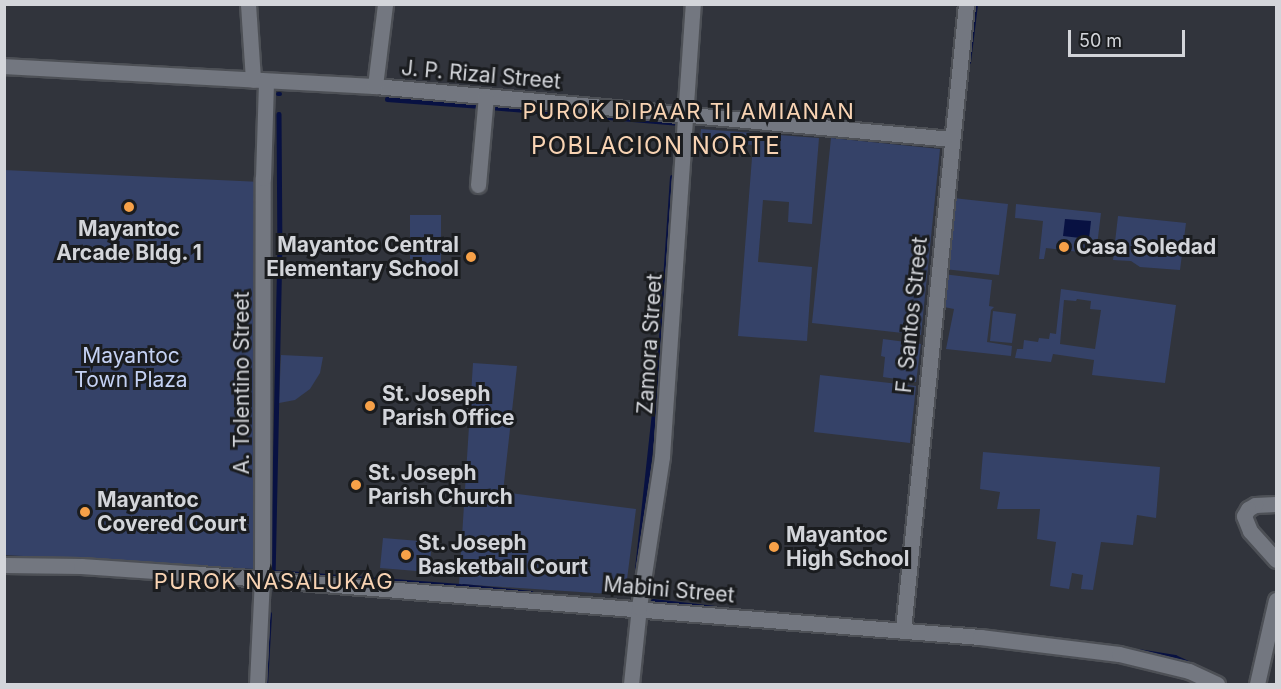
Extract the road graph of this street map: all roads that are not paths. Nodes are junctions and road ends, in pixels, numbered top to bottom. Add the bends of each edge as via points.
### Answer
1 (248, 4) edge
2 (385, 4) edge
3 (693, 4) edge
4 (966, 4) edge
5 (4, 66) edge
6 (260, 80) junction
7 (375, 86) junction
8 (486, 96) junction
9 (687, 114) junction
10 (952, 140) junction
11 (478, 185) dead end
12 (1276, 504) edge
13 (1276, 560) edge
14 (4, 565) edge
15 (262, 579) junction
16 (1276, 600) edge
17 (639, 607) junction
18 (903, 630) junction
19 (257, 684) edge
20 (631, 684) edge
21 (1217, 684) edge
22 (1257, 684) edge

1 - 6 street, A. Tolentino Street
2 - 7 street
3 - 9 street, Zamora Street
4 - 10 street, F. Santos Street
5 - 6 street, J. P. Rizal Street
6 - 7 street, J. P. Rizal Street
6 - 15 street, A. Tolentino Street
7 - 8 street, J. P. Rizal Street
8 - 9 street, J. P. Rizal Street
8 - 11 street
9 - 10 street, J. P. Rizal Street
9 - 17 street, Zamora Street via 662,456
10 - 18 street, F. Santos Street
12 - 13 street via 1255,505 1244,516 1250,531
14 - 15 street, Mabini Street via 81,566
15 - 17 street, Mabini Street
15 - 19 street, A. Tolentino Street
16 - 22 street
17 - 18 street, Mabini Street
17 - 20 street, Zamora Street
18 - 21 street, Mabini Street via 1119,654 1189,671

